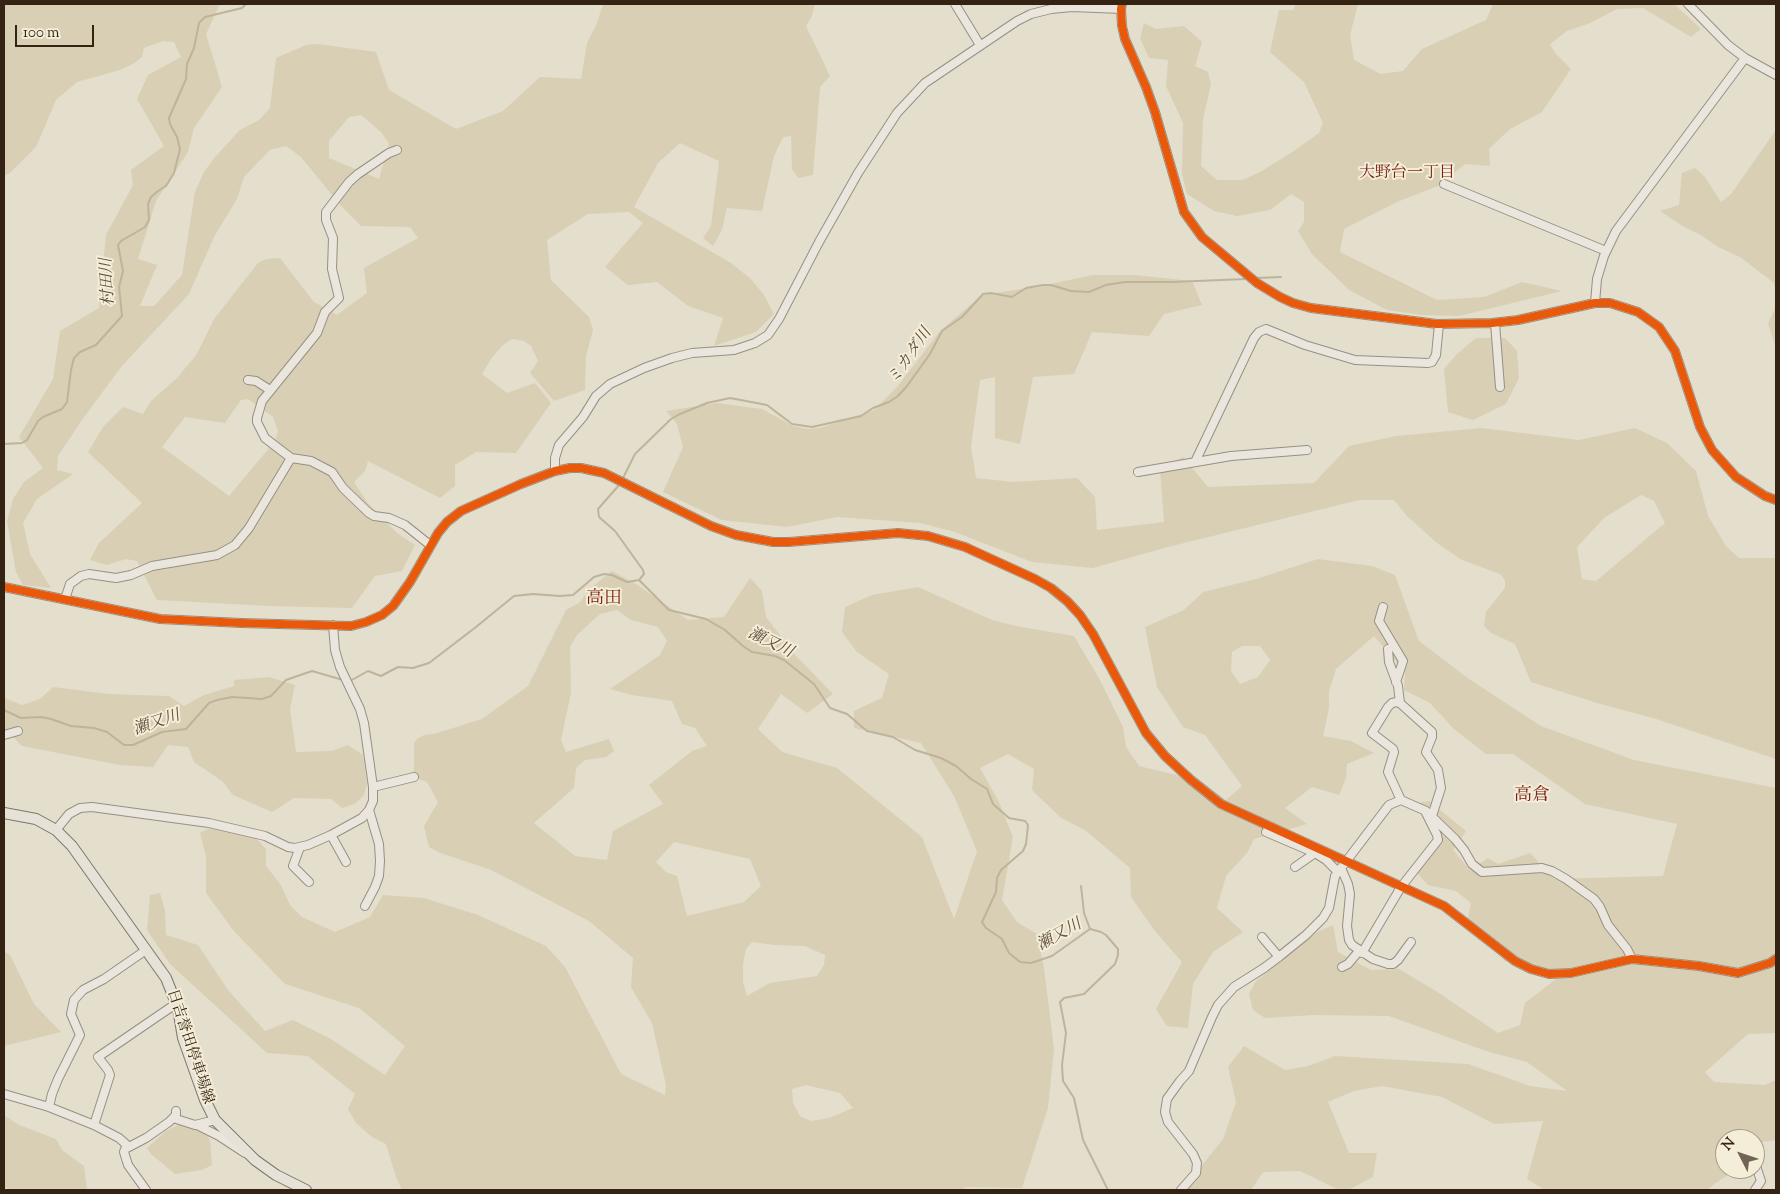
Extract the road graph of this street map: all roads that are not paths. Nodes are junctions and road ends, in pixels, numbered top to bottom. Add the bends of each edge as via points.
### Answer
1 (955, 4) edge
2 (1688, 4) edge
3 (1122, 6) edge
4 (980, 45) junction
5 (1745, 58) junction
6 (1776, 75) edge
7 (397, 150) dead end
8 (1444, 184) dead end
9 (1606, 251) junction
10 (1594, 303) junction
11 (1495, 323) junction
12 (1438, 324) junction
13 (248, 380) dead end
14 (1500, 387) dead end
15 (270, 390) junction
16 (1307, 450) dead end
17 (291, 458) junction
18 (1196, 462) junction
19 (555, 471) junction
20 (1138, 472) dead end
21 (1776, 500) edge
22 (430, 545) junction
23 (4, 587) edge
24 (65, 599) junction
25 (1383, 607) dead end
26 (334, 625) junction
27 (1388, 649) dead end
28 (1396, 682) junction
29 (1400, 704) junction
30 (18, 731) dead end
31 (4, 735) edge
32 (414, 777) dead end
33 (373, 787) junction
34 (1401, 800) junction
35 (369, 810) junction
36 (4, 814) edge
37 (1429, 814) junction
38 (56, 830) junction
39 (1266, 832) dead end
40 (331, 835) junction
41 (300, 847) junction
42 (1314, 853) junction
43 (346, 862) dead end
44 (1294, 867) dead end
45 (1341, 867) junction
46 (309, 882) dead end
47 (1401, 887) junction
48 (365, 906) dead end
49 (1262, 937) dead end
50 (1412, 942) dead end
51 (146, 950) junction
52 (1361, 952) junction
53 (1279, 957) junction
54 (1632, 959) junction
55 (1776, 959) edge
56 (1342, 967) dead end
57 (177, 1003) junction
58 (4, 1094) edge
59 (49, 1107) junction
60 (214, 1120) junction
61 (94, 1125) junction
62 (197, 1126) junction
63 (128, 1146) junction
64 (249, 1154) junction
65 (1760, 1179) edge
66 (146, 1190) edge
67 (306, 1190) edge
68 (1181, 1190) edge
69 (1755, 1190) edge

1 - 4 street
2 - 5 street
3 - 4 street via 1072,7 1031,14
3 - 12 street via 1125,39 1155,112 1180,203 1202,237 1268,291 1293,303 1330,311
4 - 19 street via 925,83 897,113 858,173 768,334 734,350 672,358 610,384 596,396 583,417 558,445
5 - 6 street
5 - 9 street via 1616,231
7 - 15 street via 349,182 326,212 333,238 332,270 339,298 324,312 316,333
8 - 9 street
9 - 10 street
10 - 11 street
10 - 21 street via 1626,307 1659,327 1675,351 1700,427 1712,450 1736,477
11 - 12 street
11 - 14 street
12 - 18 street via 1436,355 1428,363 1356,360 1266,329 1259,332
13 - 15 street
15 - 17 street via 260,406 258,426 265,438
16 - 18 street
17 - 22 street via 311,461 326,468 369,513 405,526
17 - 24 street via 249,528 235,545 218,555 152,566 131,575 116,578 81,576 70,584
18 - 20 street
19 - 22 street via 461,511 447,522
19 - 45 street via 582,468 604,473 736,535 773,542 898,533 928,536 965,547 1034,579 1051,588 1080,615 1146,733 1165,756 1221,804
22 - 26 street via 401,596 387,610 366,622 351,626
23 - 24 street
24 - 26 street via 160,619
25 - 28 street via 1380,624 1403,661
26 - 33 street via 335,650 364,723
27 - 28 street
28 - 29 street
29 - 34 street via 1392,703 1388,707 1372,733 1393,749 1388,772
29 - 37 street via 1432,732 1426,752 1438,770 1441,788
30 - 31 street
32 - 33 street
33 - 35 street
34 - 37 street
34 - 45 street via 1389,804
35 - 40 street via 362,818
35 - 48 street via 380,862 379,876
36 - 38 main road, 日吉誉田停車場線 via 36,818
37 - 47 street via 1426,815 1438,840
37 - 54 street via 1482,872 1542,868 1586,892 1600,907 1608,925
38 - 41 street via 70,814 80,808 92,807 209,823 265,836 288,847
38 - 51 main road, 日吉誉田停車場線 via 79,855
39 - 42 street
40 - 41 street
40 - 43 street
41 - 46 street via 293,866
42 - 44 street
42 - 45 street
45 - 47 street
45 - 52 street via 1350,894 1346,926 1349,940
45 - 53 street via 1335,876 1323,918
47 - 52 street
47 - 54 street via 1444,906 1514,961 1531,969 1549,974 1570,973
49 - 53 street
50 - 52 street via 1394,964 1382,963
51 - 57 main road, 日吉誉田停車場線 via 166,978
51 - 59 street via 83,990 74,1000 71,1014 80,1035 58,1079
52 - 56 street
53 - 68 street via 1234,987 1218,1006 1189,1072 1168,1099 1165,1112 1168,1122 1197,1163 1196,1173
54 - 55 street via 1738,972
57 - 60 main road, 日吉誉田停車場線 via 183,1038
57 - 61 street via 98,1057 110,1075
58 - 59 street
59 - 61 street
60 - 62 street
60 - 64 main road, 日吉誉田停車場線
61 - 63 street
62 - 63 street via 174,1114 146,1138
62 - 64 street
63 - 66 street via 124,1152 128,1165
64 - 67 main road, 日吉誉田停車場線
65 - 69 street

